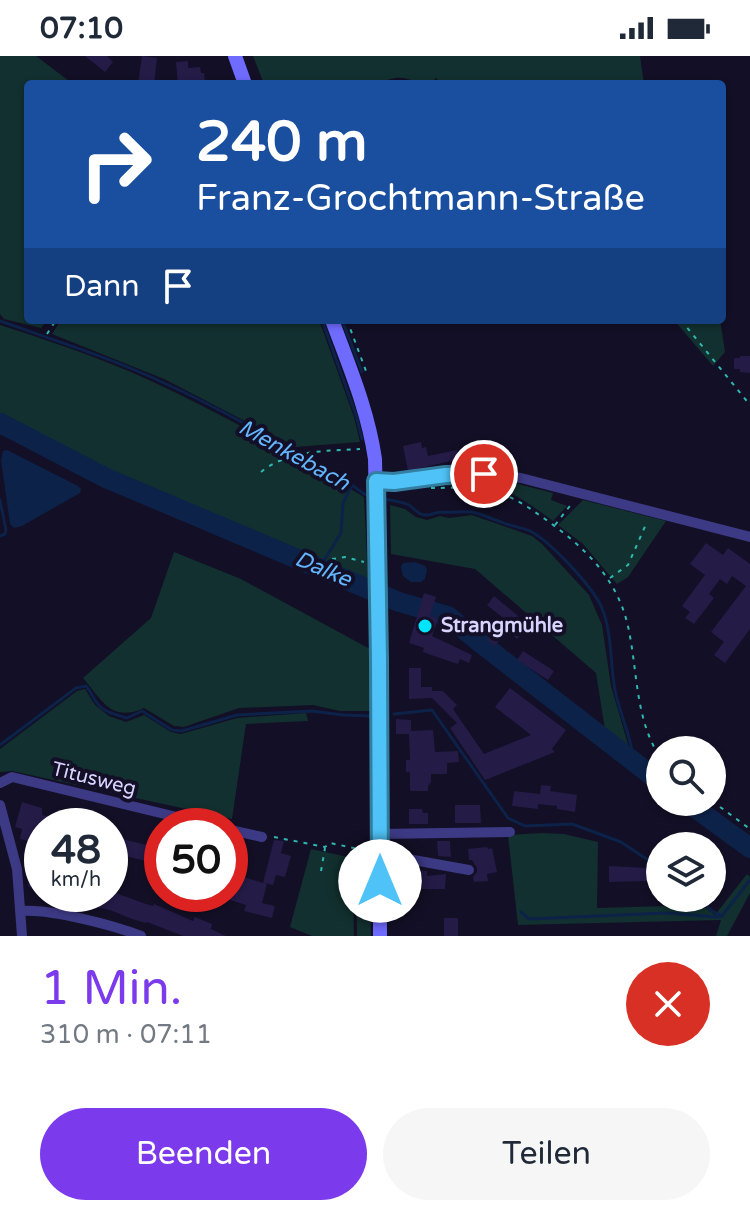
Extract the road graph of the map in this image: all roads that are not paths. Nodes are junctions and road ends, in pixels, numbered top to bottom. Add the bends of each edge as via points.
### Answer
1 (235, 56) edge
2 (244, 80) edge
3 (333, 324) edge
4 (376, 484) junction
5 (750, 537) edge
6 (0, 783) edge
7 (0, 805) edge
8 (144, 809) edge
9 (510, 832) dead end
10 (248, 834) edge
11 (380, 834) junction
12 (262, 837) road end
13 (380, 854) junction
14 (469, 870) dead end
15 (22, 911) junction
16 (22, 936) edge
17 (141, 936) edge
18 (380, 936) edge

1 - 2 main road
3 - 4 main road via 362,402
4 - 5 street via 446,475 521,478
4 - 11 main road
6 - 8 street, Titusweg via 12,777
7 - 15 street
9 - 11 street
10 - 12 street
11 - 13 main road
13 - 14 street
13 - 18 main road
15 - 16 street
15 - 17 street via 54,913

